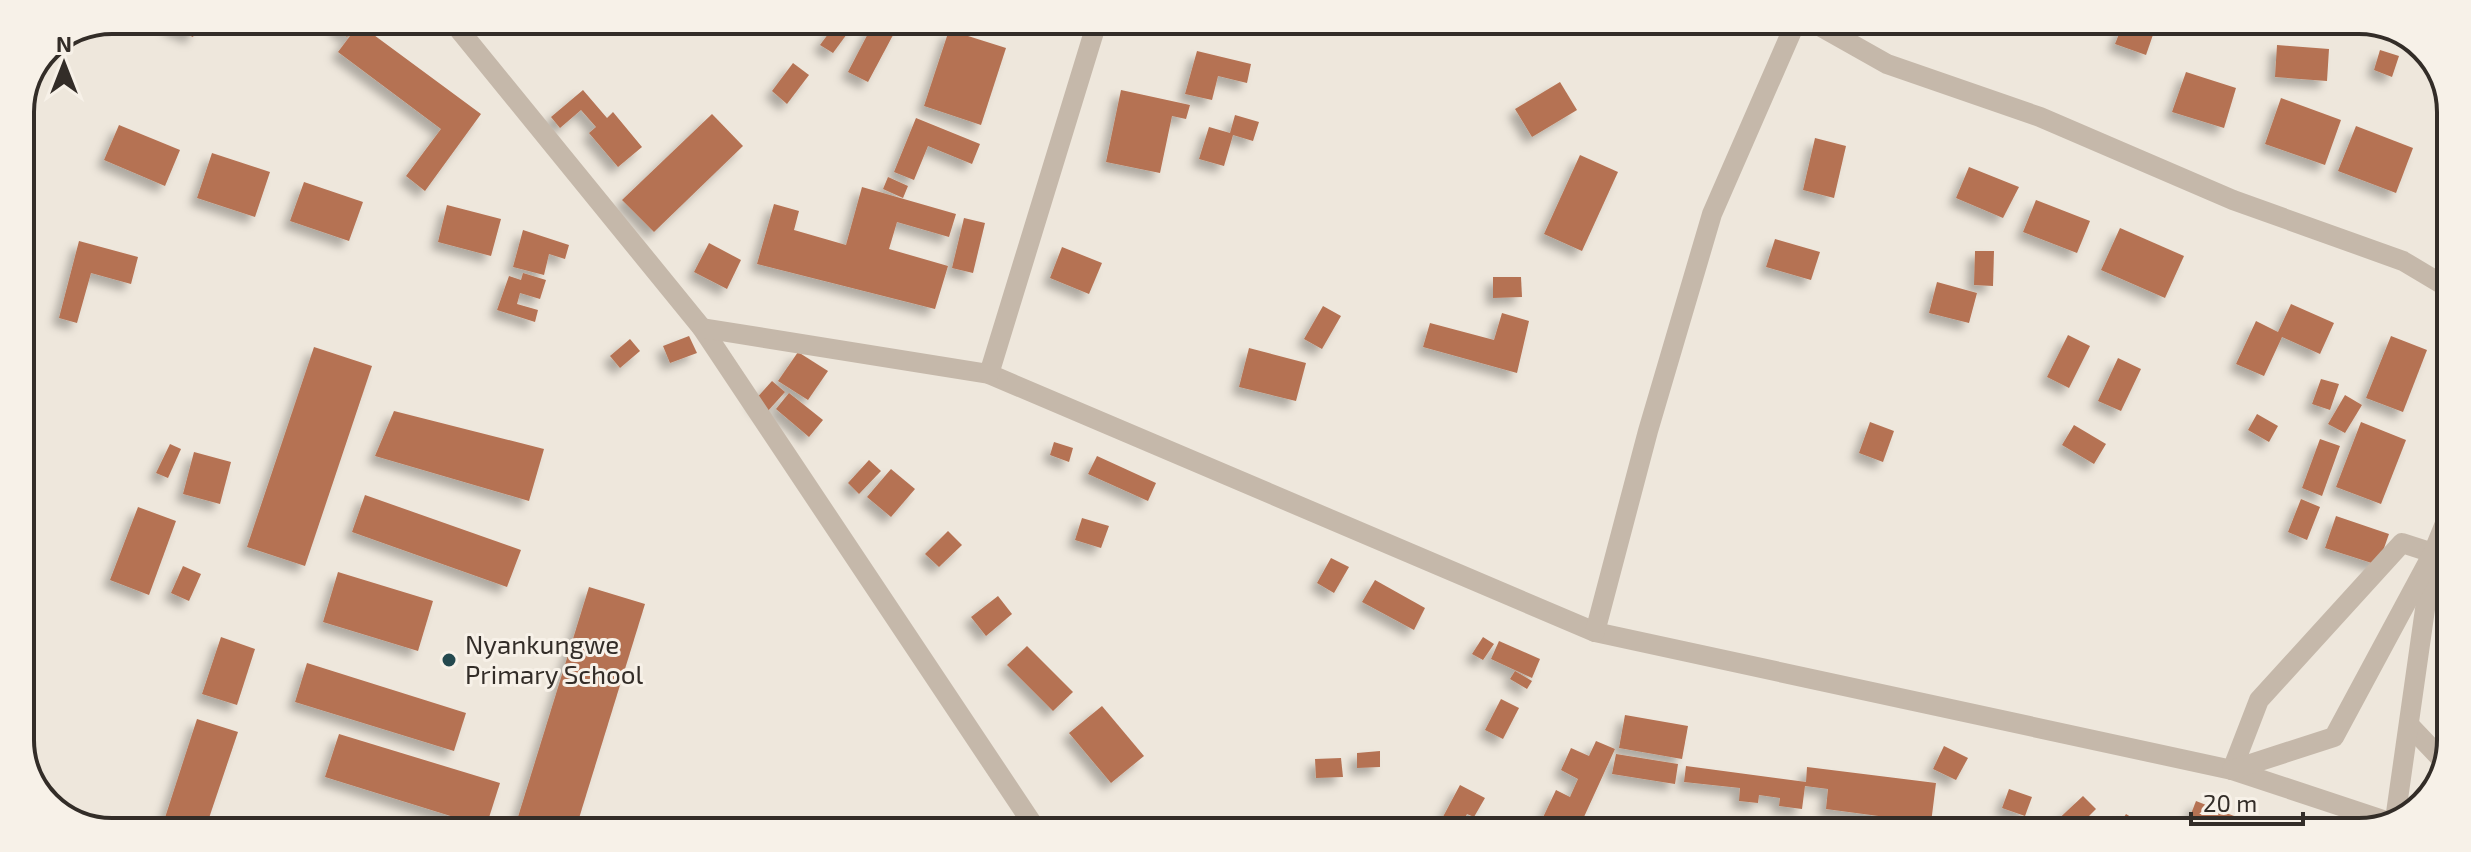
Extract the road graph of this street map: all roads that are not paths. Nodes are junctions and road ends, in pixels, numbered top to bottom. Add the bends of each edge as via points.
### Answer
1 (463, 34) edge
2 (1093, 34) edge
3 (1791, 34) edge
4 (1834, 34) edge
5 (2437, 281) edge
6 (702, 328) junction
7 (989, 374) junction
8 (2437, 543) edge
9 (2433, 553) junction
10 (1595, 632) junction
11 (2409, 725) junction
12 (2435, 753) edge
13 (2232, 770) junction
14 (2394, 809) edge
15 (2375, 816) edge
16 (1029, 818) edge

1 - 6 street
2 - 7 street
3 - 10 street via 1712,214
4 - 5 street via 1887,64 2040,117 2233,200 2403,261
6 - 7 street
6 - 16 street
7 - 10 street
8 - 9 street
9 - 11 street
9 - 13 street via 2334,737
9 - 13 street via 2402,543 2259,700
10 - 13 street
11 - 12 street
11 - 14 street
13 - 15 street

